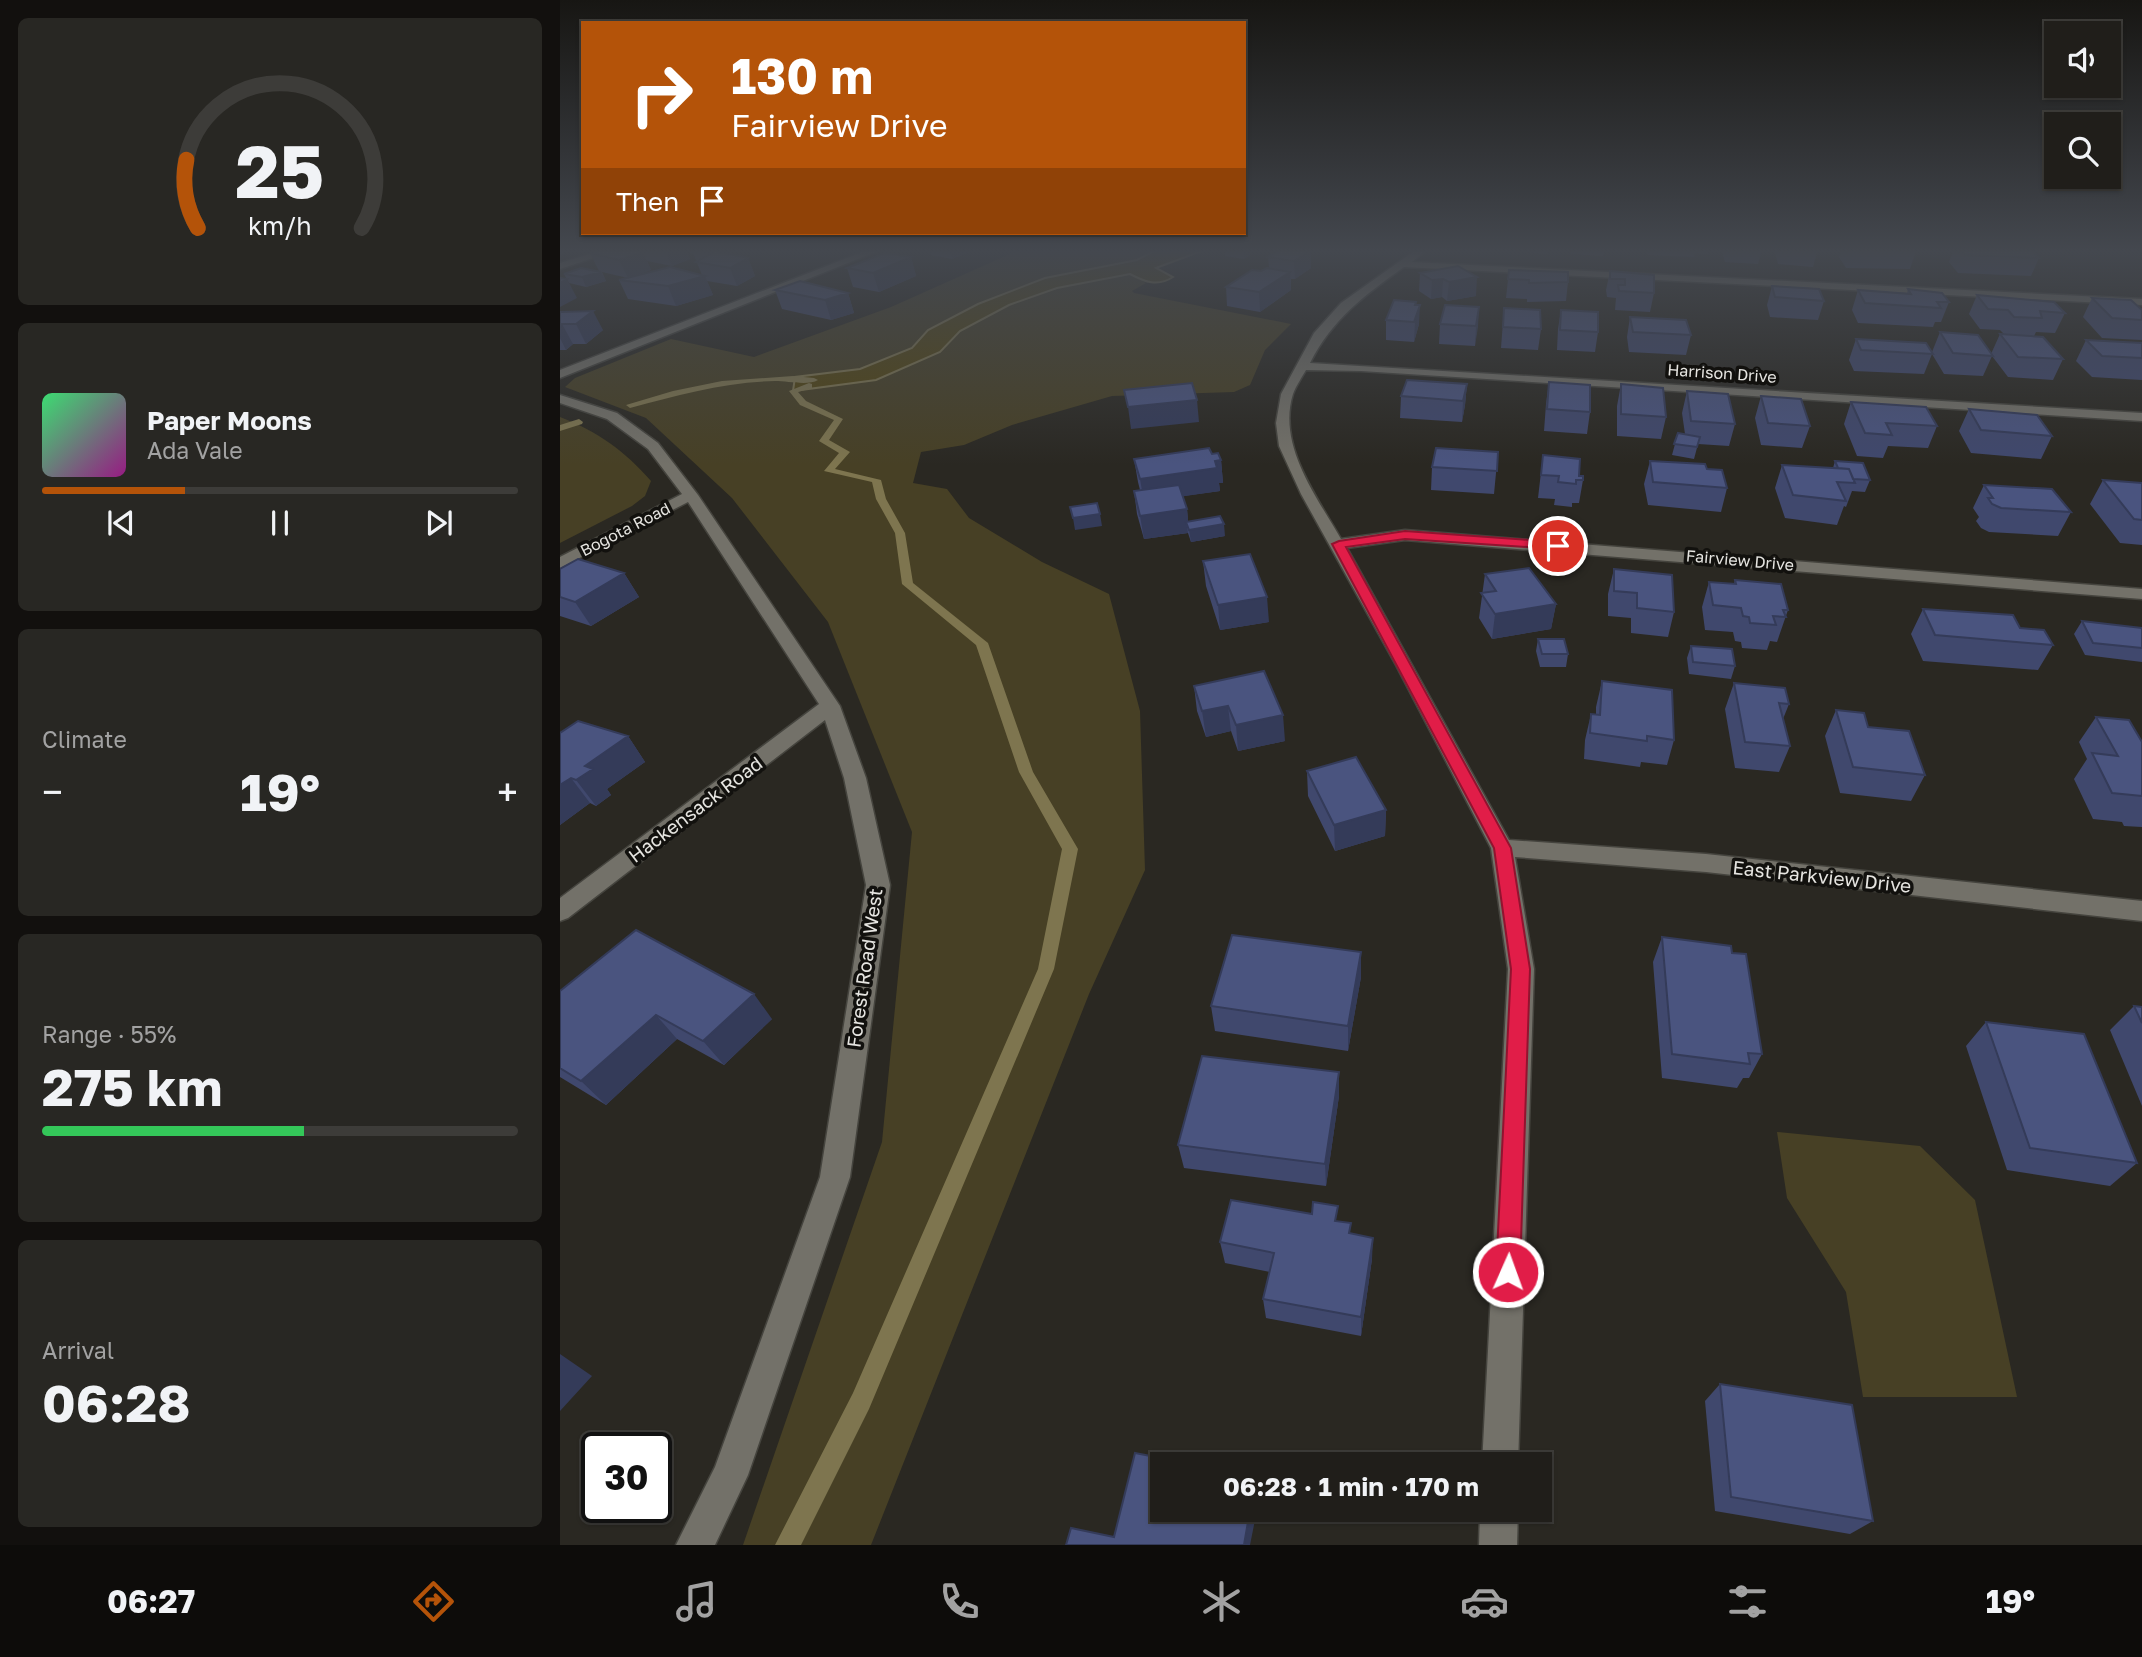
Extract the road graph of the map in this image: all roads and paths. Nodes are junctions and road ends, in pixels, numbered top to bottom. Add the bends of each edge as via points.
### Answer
1 (695, 321) edge
2 (1331, 321) edge
3 (1300, 366) junction
4 (560, 374) edge
5 (560, 399) edge
6 (2142, 416) edge
7 (691, 495) junction
8 (1339, 544) junction
9 (560, 563) edge
10 (2142, 594) edge
11 (830, 706) junction
12 (1502, 848) junction
13 (560, 911) edge
14 (2142, 911) edge
15 (1501, 1452) edge
16 (1499, 1522) edge
17 (695, 1545) edge
18 (1498, 1545) edge

1 - 4 street
2 - 3 street
3 - 6 street, Harrison Drive
3 - 8 street via 1287,394 1286,446
5 - 7 street, Forest Road West via 612,416 653,446
7 - 9 street, Bogota Road
7 - 11 street, Forest Road West
8 - 10 street, Fairview Drive via 1405,535
8 - 12 street
11 - 13 street, Hackensack Road
11 - 17 street, Forest Road West via 855,778 878,885 835,1177 730,1475
12 - 14 street, East Parkview Drive via 1706,863
12 - 15 street via 1521,969
16 - 18 street

